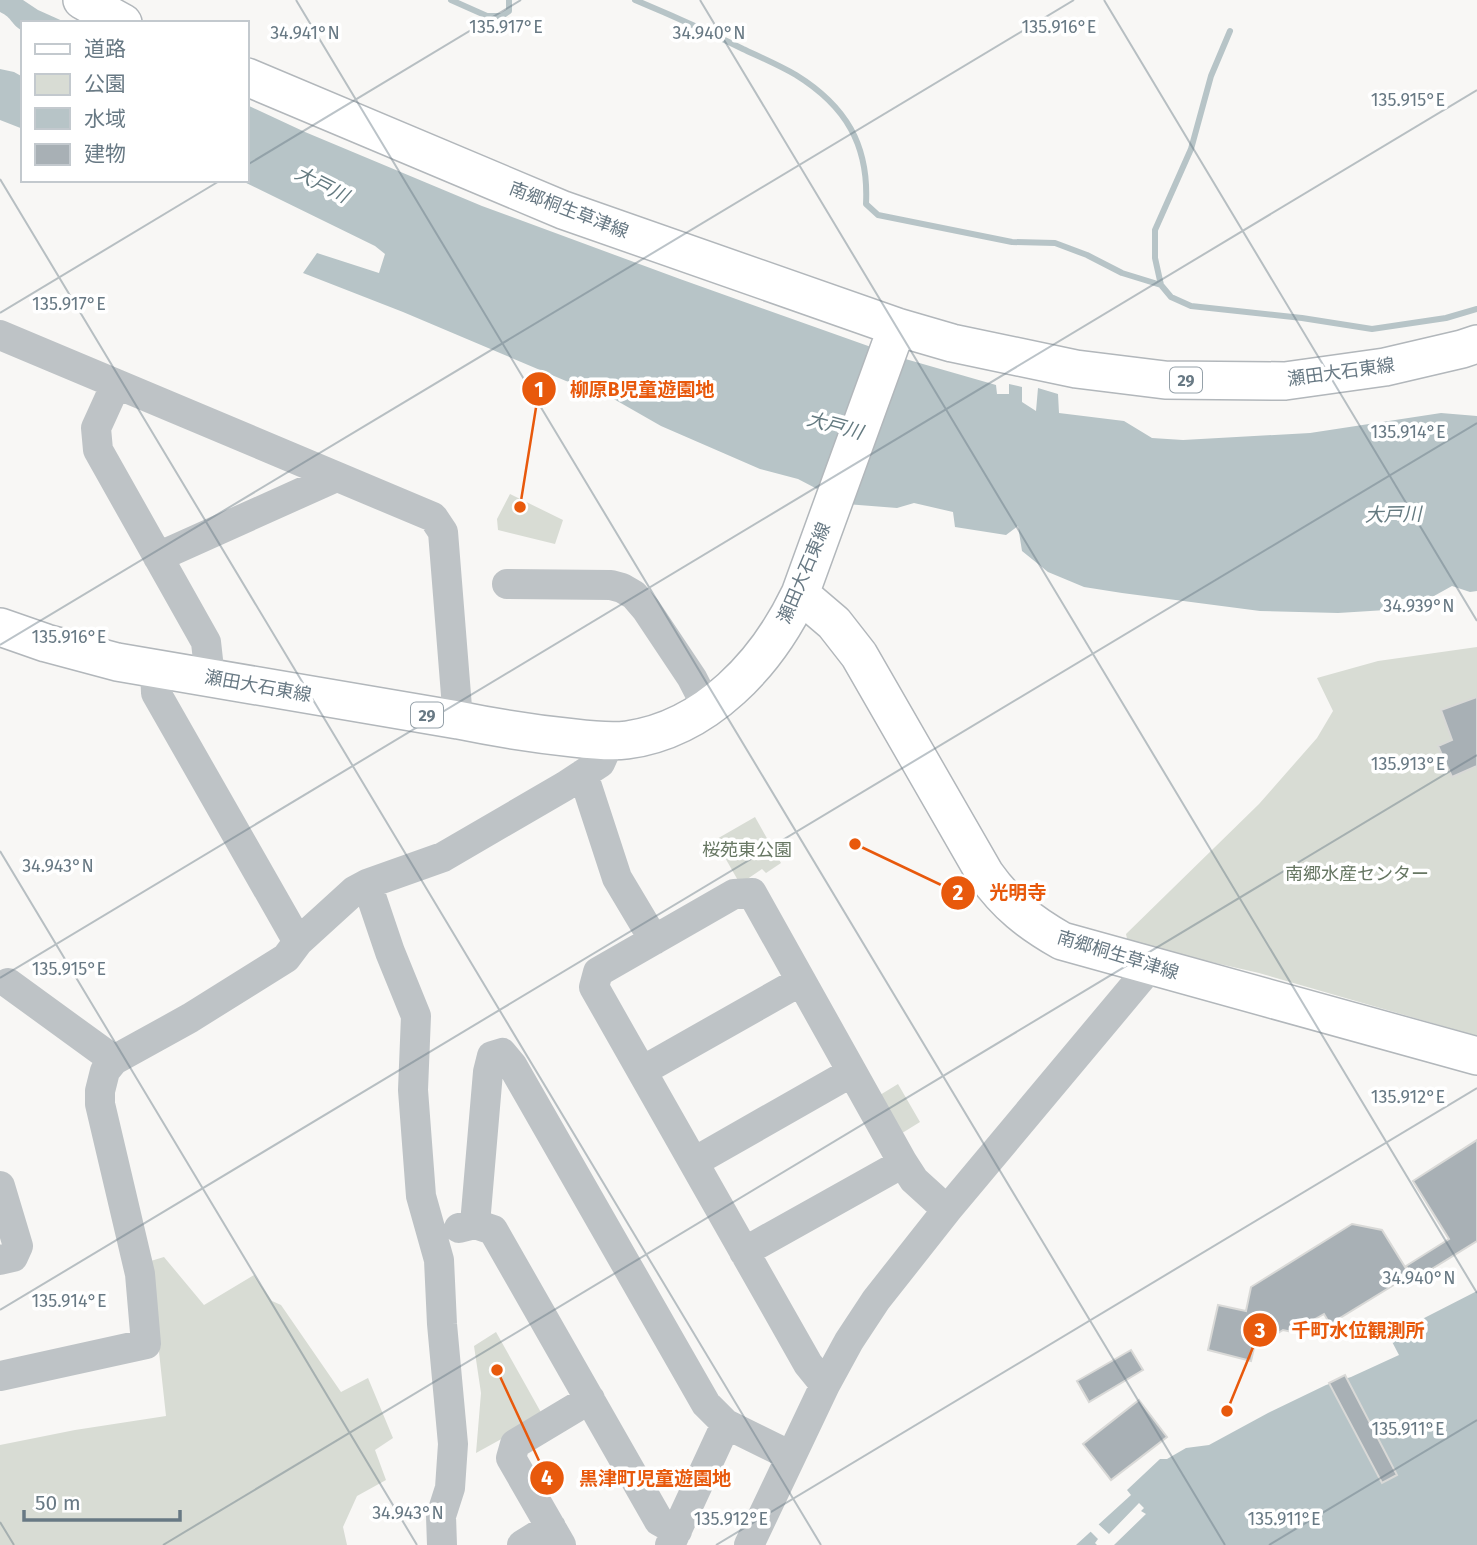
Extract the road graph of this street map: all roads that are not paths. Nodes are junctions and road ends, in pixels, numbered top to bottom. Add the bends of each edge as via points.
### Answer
1 (82, 0) edge
2 (119, 21) edge
3 (248, 77) edge
4 (0, 335) edge
5 (893, 336) junction
6 (1477, 344) edge
7 (116, 384) junction
8 (336, 477) junction
9 (158, 557) junction
10 (507, 584) dead end
11 (803, 585) junction
12 (0, 627) edge
13 (155, 669) junction
14 (206, 676) junction
15 (707, 707) junction
16 (458, 720) junction
17 (607, 740) junction
18 (583, 774) junction
19 (367, 884) junction
20 (654, 940) junction
21 (298, 942) junction
22 (1151, 966) junction
23 (801, 981) junction
24 (8, 983) dead end
25 (1477, 1056) edge
26 (114, 1059) junction
27 (642, 1071) junction
28 (852, 1072) junction
29 (694, 1162) junction
30 (903, 1163) junction
31 (0, 1186) edge
32 (947, 1210) junction
33 (475, 1223) junction
34 (430, 1231) junction
35 (744, 1252) junction
36 (0, 1260) edge
37 (0, 1376) edge
38 (825, 1385) junction
39 (590, 1399) junction
40 (726, 1424) junction
41 (791, 1456) junction
42 (556, 1536) edge
43 (673, 1538) edge
44 (442, 1545) edge
45 (522, 1545) edge
46 (749, 1545) edge

1 - 2 main road
3 - 5 main road, 南郷桐生草津線 via 563,210
4 - 7 street
5 - 6 main road, 瀬田大石東線 / 29 via 1165,380 1285,381 1385,367
5 - 11 main road, 瀬田大石東線 / 29
7 - 8 street
7 - 9 street via 96,428 98,450
8 - 9 street
8 - 16 street via 433,517 443,532
9 - 14 street via 206,642
10 - 15 street via 611,585 634,595
11 - 15 main road, 瀬田大石東線 / 29 via 781,630 753,668
11 - 22 main road, 南郷桐生草津線 via 859,655 996,891 1012,908 1062,941
12 - 13 main road, 瀬田大石東線 / 29 via 81,653
13 - 14 main road, 瀬田大石東線 / 29
13 - 21 street via 156,693
14 - 16 main road, 瀬田大石東線 / 29
15 - 17 main road, 瀬田大石東線 / 29 via 675,726 627,740
16 - 17 main road, 瀬田大石東線 / 29 via 505,730
17 - 18 street via 600,763
18 - 19 street via 443,858
18 - 20 street via 617,878
19 - 21 street
19 - 34 street via 416,1016 413,1090 421,1196
20 - 23 street via 734,894 752,893
20 - 27 street via 598,972 594,987
21 - 26 street via 286,958
22 - 25 main road, 南郷桐生草津線
22 - 32 street
23 - 27 street
23 - 28 street
24 - 26 street
26 - 37 street via 105,1071 100,1104 140,1274 146,1344
27 - 29 street
28 - 29 street
28 - 30 street
29 - 35 street
30 - 32 street via 914,1180
30 - 35 street
31 - 36 street via 18,1246 13,1256
32 - 38 street via 876,1300
33 - 34 street
33 - 39 street via 493,1230
33 - 40 street via 488,1072 492,1056 502,1053 706,1404
34 - 44 street via 439,1260 453,1444 450,1488 441,1516
35 - 38 street via 807,1364
38 - 41 street
39 - 42 street via 515,1444 511,1458
39 - 43 street
40 - 41 street
40 - 43 street
41 - 46 street
42 - 45 street

